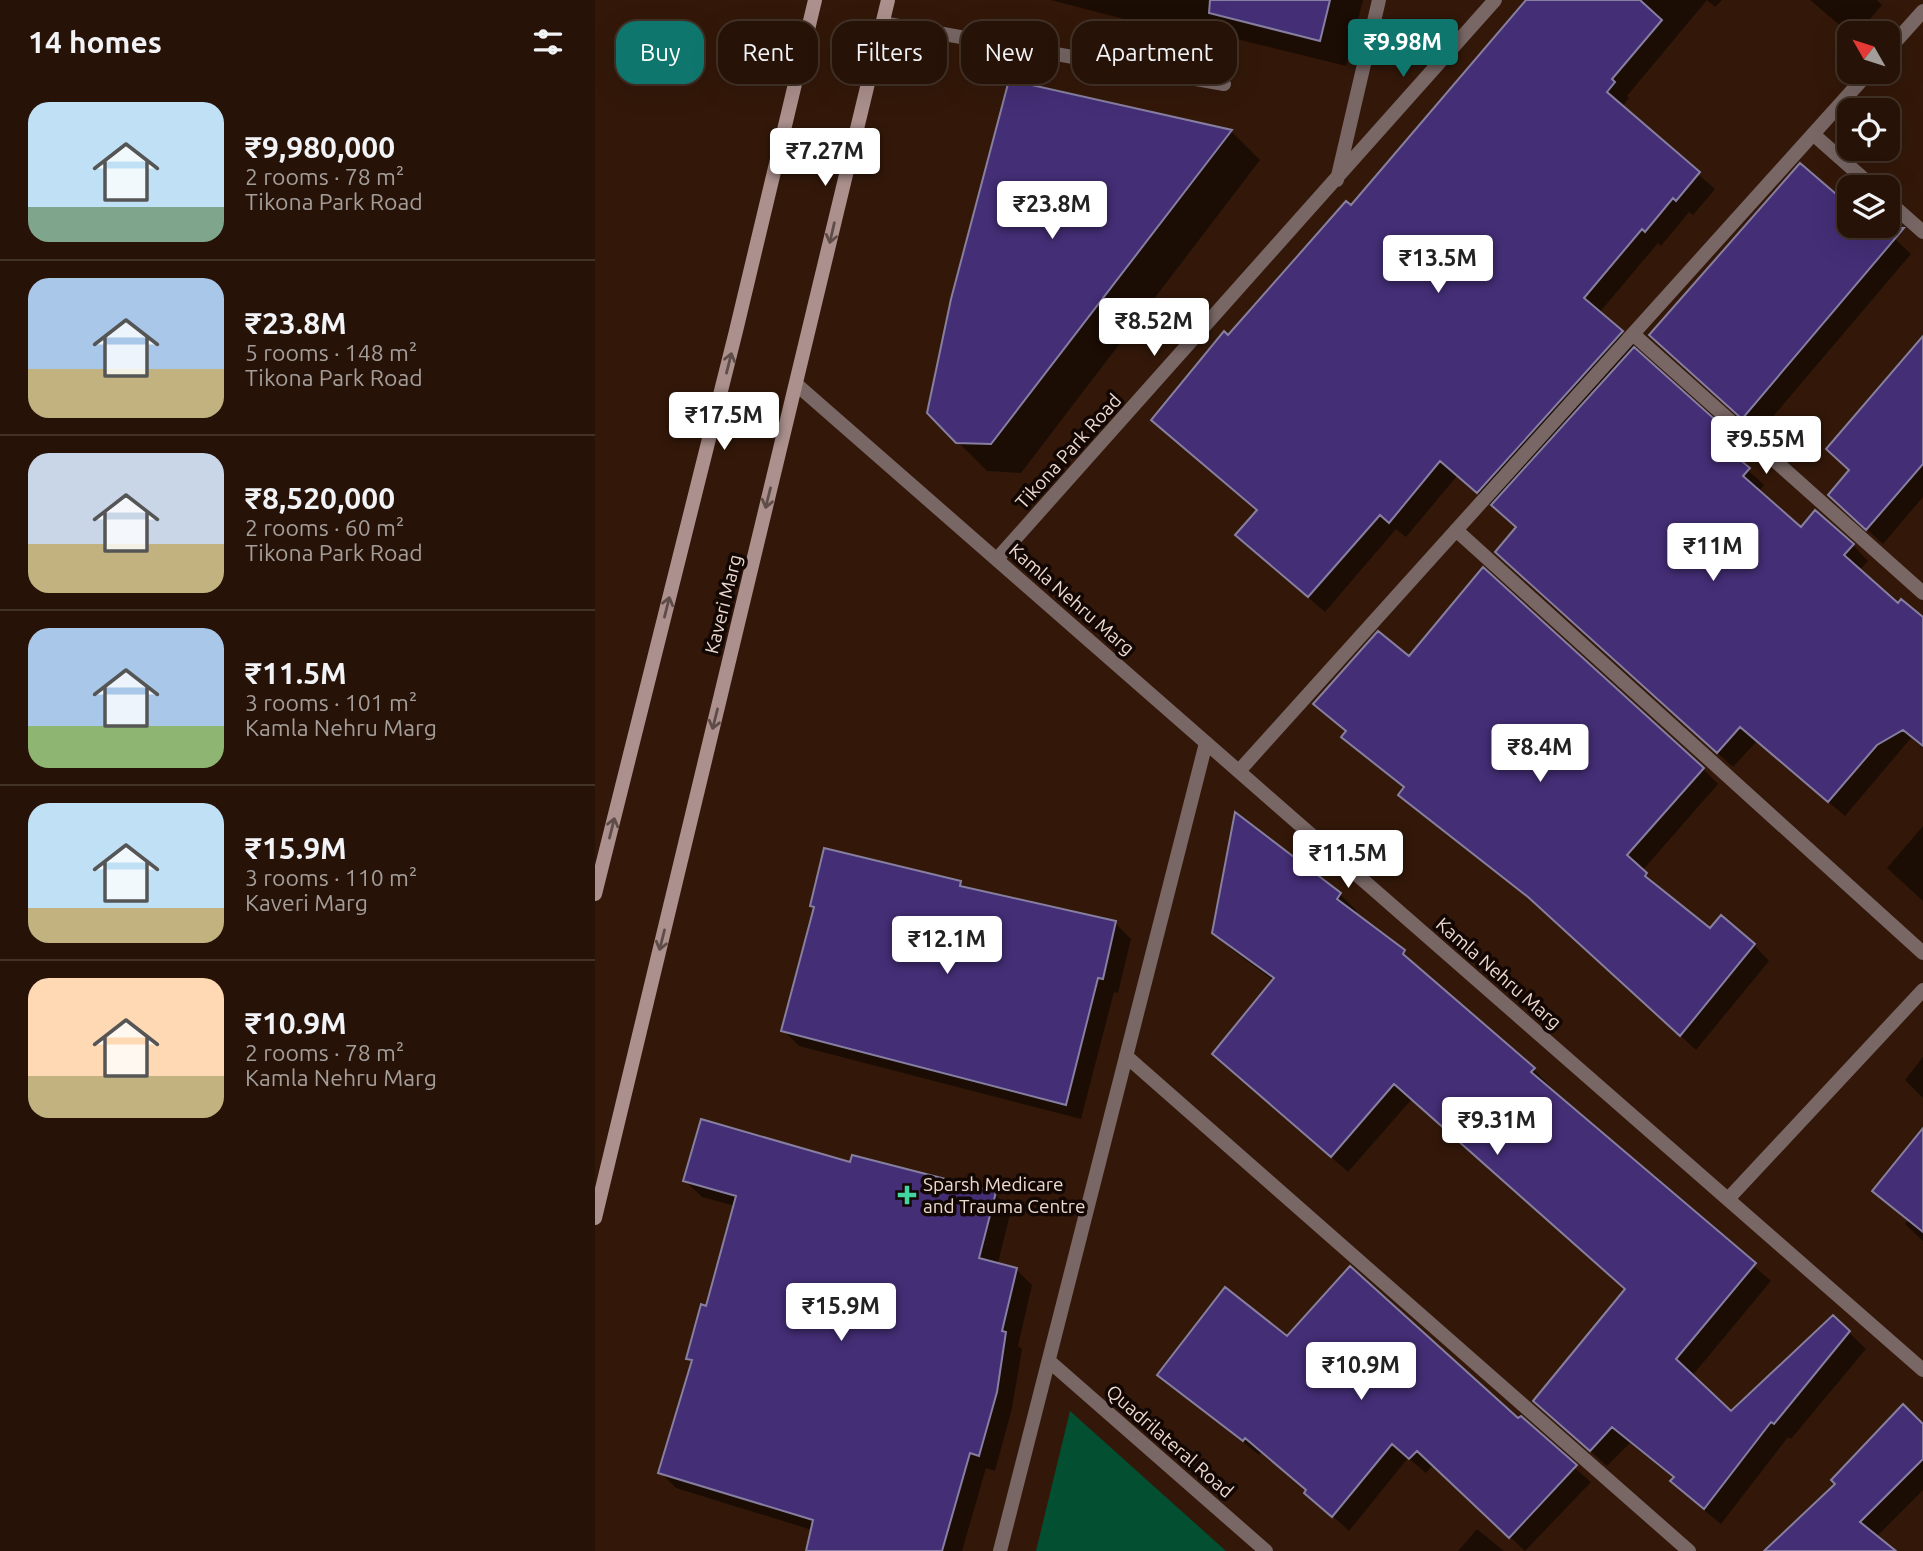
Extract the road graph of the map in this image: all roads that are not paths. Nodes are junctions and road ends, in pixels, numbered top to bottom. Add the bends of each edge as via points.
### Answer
1 (815, 0) edge
2 (888, 0) edge
3 (1379, 0) edge
4 (1495, 0) edge
5 (1923, 11) edge
6 (883, 21) edge
7 (947, 34) edge
8 (1901, 36) edge
9 (1072, 57) edge
10 (868, 84) edge
11 (1858, 84) edge
12 (1813, 134) junction
13 (1859, 175) edge
14 (1337, 181) junction
15 (1900, 212) edge
16 (1923, 232) edge
17 (1633, 334) junction
18 (796, 384) junction
19 (1456, 530) junction
20 (996, 559) junction
21 (1923, 593) edge
22 (1206, 743) junction
23 (1239, 771) junction
24 (595, 894) edge
25 (1923, 953) edge
26 (1923, 990) edge
27 (1126, 1056) junction
28 (1728, 1199) junction
29 (595, 1218) edge
30 (1049, 1360) junction
31 (1923, 1370) edge
32 (1000, 1551) edge
33 (1266, 1551) edge
34 (1689, 1551) edge

24 -> 1 street
2 - 6 street, Kaveri Marg
3 - 14 street, Tikona Park Road
4 - 14 street, Tikona Park Road
5 - 8 street
7 - 9 street
10 -> 18 street, Kaveri Marg
11 - 12 street
12 - 13 street
12 - 17 street
14 - 20 street, Tikona Park Road
15 - 16 street
17 - 19 street
17 - 21 street
18 - 20 street, Kamla Nehru Marg
18 -> 29 street, Kaveri Marg
19 - 23 street
19 - 25 street
20 - 22 street, Kamla Nehru Marg
22 - 23 street, Kamla Nehru Marg
22 - 27 street
23 - 28 street, Kamla Nehru Marg
26 - 28 street
27 - 30 street
27 - 34 street
28 - 31 street, Kamla Nehru Marg
30 - 32 street
30 - 33 street, Quadrilateral Road

